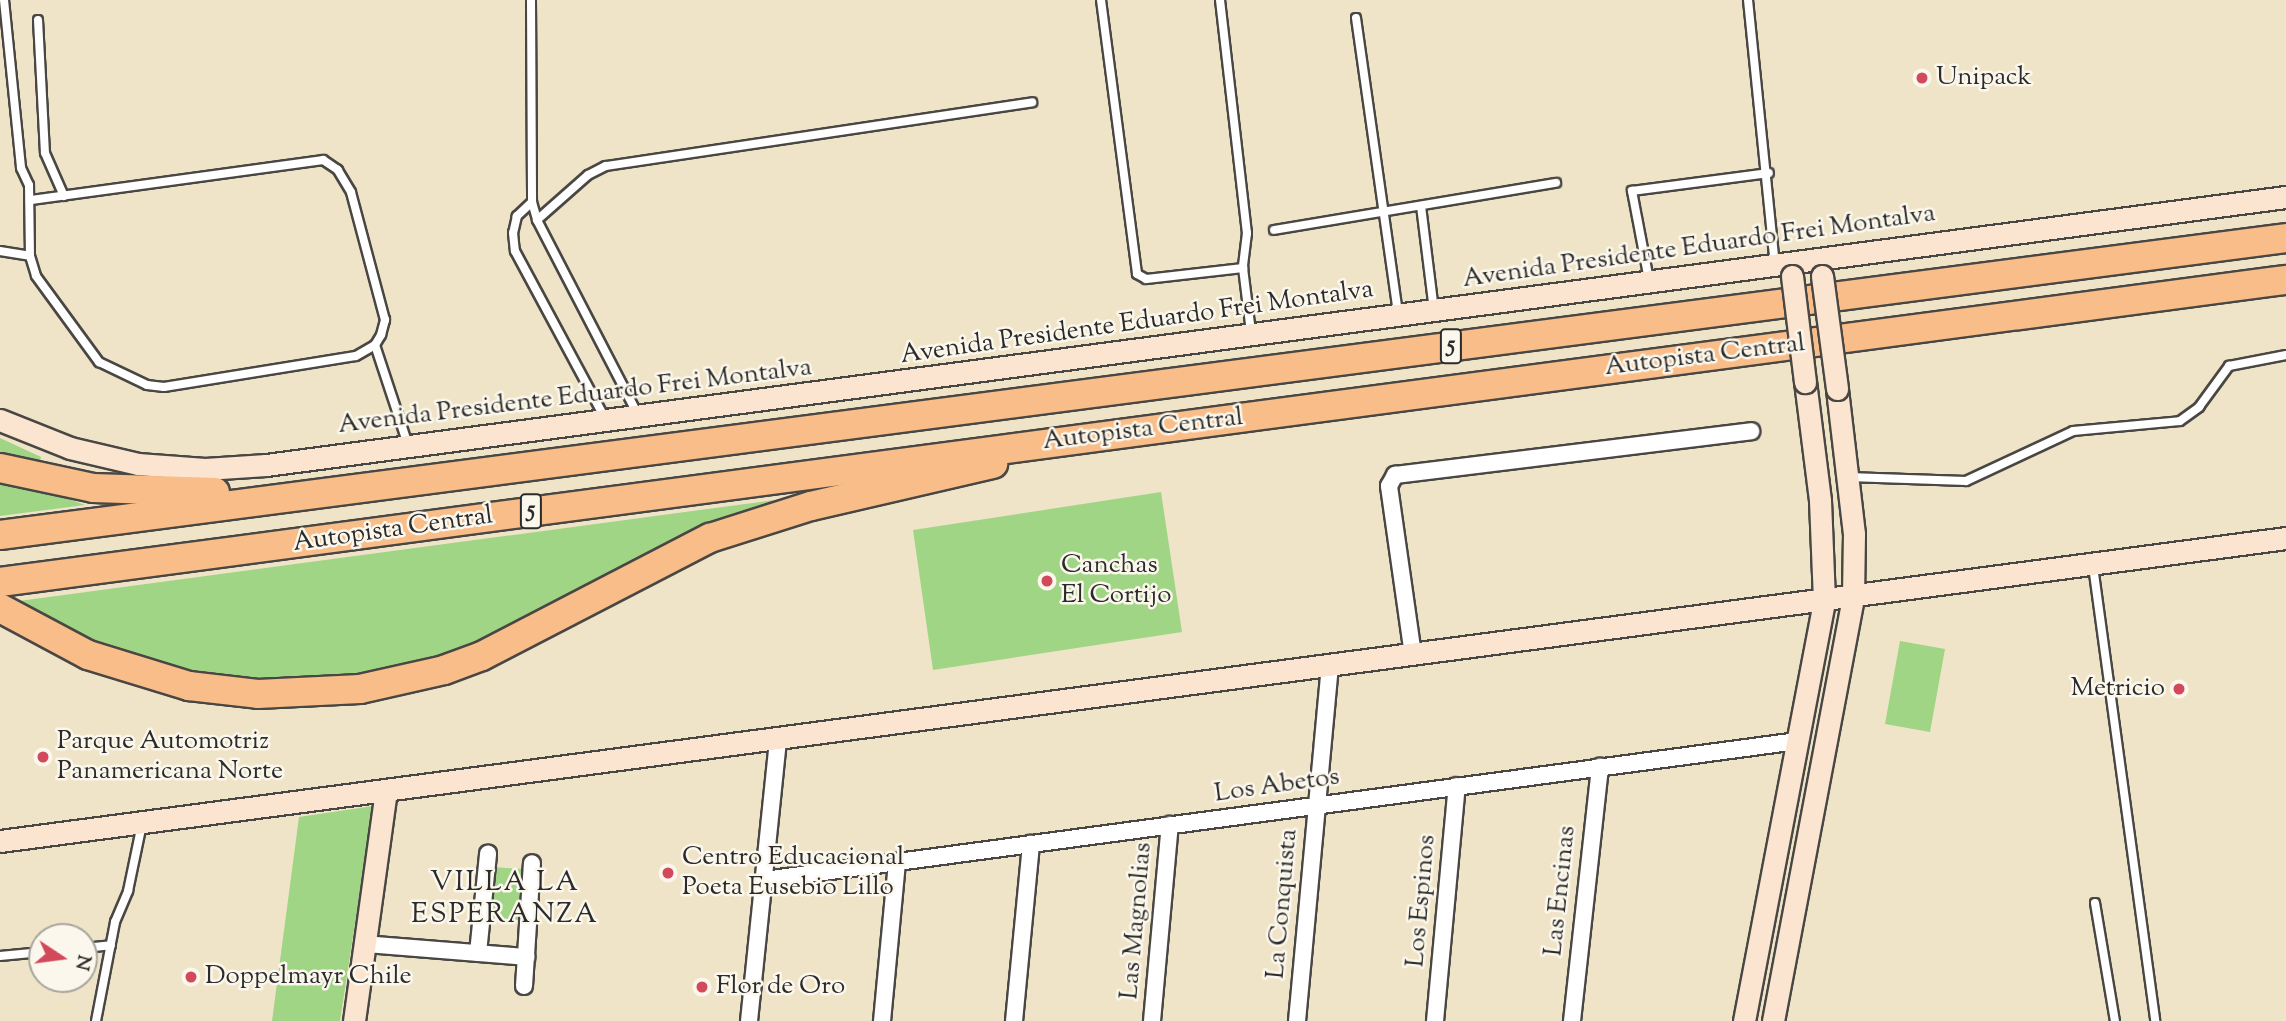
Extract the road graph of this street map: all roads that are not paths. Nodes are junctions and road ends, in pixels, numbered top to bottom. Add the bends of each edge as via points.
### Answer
1 (4, 0) edge
2 (531, 0) edge
3 (1101, 0) edge
4 (1220, 0) edge
5 (1748, 0) edge
6 (1356, 18) dead end
7 (38, 20) dead end
8 (1032, 102) dead end
9 (1769, 173) junction
10 (1556, 183) dead end
11 (64, 196) junction
12 (2286, 197) edge
13 (30, 200) junction
14 (532, 202) junction
15 (1421, 206) junction
16 (1385, 212) junction
17 (537, 220) junction
18 (1274, 230) dead end
19 (2286, 238) edge
20 (0, 251) edge
21 (30, 256) junction
22 (1243, 268) junction
23 (1786, 268) junction
24 (1821, 268) junction
25 (2286, 280) edge
26 (1650, 283) junction
27 (1434, 311) junction
28 (1399, 316) junction
29 (1252, 335) junction
30 (375, 345) junction
31 (2286, 355) edge
32 (640, 418) junction
33 (0, 420) edge
34 (606, 422) junction
35 (1751, 431) dead end
36 (1061, 441) junction
37 (409, 446) junction
38 (0, 468) edge
39 (1848, 477) junction
40 (326, 492) junction
41 (0, 535) edge
42 (2286, 538) edge
43 (2093, 565) junction
44 (0, 582) edge
45 (1853, 597) junction
46 (1824, 600) junction
47 (10, 614) edge
48 (1413, 655) junction
49 (1330, 666) junction
50 (778, 739) junction
51 (1798, 741) junction
52 (1600, 767) junction
53 (1457, 786) junction
54 (386, 791) junction
55 (1317, 805) junction
56 (142, 821) junction
57 (1170, 825) junction
58 (0, 841) edge
59 (1031, 844) junction
60 (488, 854) dead end
61 (897, 862) junction
62 (532, 863) dead end
63 (764, 880) junction
64 (2095, 903) dead end
65 (365, 944) junction
66 (111, 945) junction
67 (98, 946) edge
68 (28, 953) edge
69 (478, 953) junction
70 (0, 956) edge
71 (526, 957) junction
72 (1751, 984) junction
73 (524, 986) dead end
74 (1779, 988) junction
75 (96, 1021) edge
76 (354, 1021) edge
77 (749, 1021) edge
78 (882, 1021) edge
79 (1014, 1021) edge
80 (1152, 1021) edge
81 (1297, 1021) edge
82 (1435, 1021) edge
83 (1572, 1021) edge
84 (1744, 1021) edge
85 (1773, 1021) edge
86 (2115, 1021) edge
87 (2155, 1021) edge

1 - 13 lane via 21,168
2 - 14 lane
3 - 22 lane via 1137,274 1146,279
4 - 22 lane via 1247,233
5 - 9 lane
6 - 16 lane
7 - 11 lane via 45,153
8 - 17 lane via 606,166 588,174
9 - 23 lane
9 - 26 lane via 1632,191
10 - 15 lane
11 - 13 lane
11 - 30 lane via 323,160 338,170 351,192 385,320
12 - 24 main road, Avenida Presidente Eduardo Frei Montalva
13 - 21 lane
14 - 17 lane
14 - 34 lane via 517,216 515,251
15 - 16 lane
15 - 27 lane
16 - 18 lane
16 - 28 lane
17 - 32 lane
19 - 40 highway, Autopista Central / 5
20 - 21 lane
21 - 30 lane via 36,276 99,362 147,385 164,387 356,356
22 - 29 lane
23 - 24 main road, Avenida Presidente Eduardo Frei Montalva
23 - 26 main road, Avenida Presidente Eduardo Frei Montalva
23 - 46 main road, bridge via 1820,500
24 - 39 main road, bridge
25 - 36 highway, Autopista Central / 5
26 - 27 main road, Avenida Presidente Eduardo Frei Montalva
27 - 28 main road, Avenida Presidente Eduardo Frei Montalva
28 - 29 main road, Avenida Presidente Eduardo Frei Montalva
29 - 32 main road, Avenida Presidente Eduardo Frei Montalva
30 - 37 lane
31 - 39 lane via 2229,366 2199,407 2180,421 2073,431 1966,481
32 - 34 main road, Avenida Presidente Eduardo Frei Montalva
33 - 37 main road, Avenida Presidente Eduardo Frei Montalva via 92,454 184,469 266,466
34 - 37 main road, Avenida Presidente Eduardo Frei Montalva
35 - 48 street via 1395,475 1389,486
36 - 44 highway, Autopista Central / 5
36 - 47 highway via 952,476 811,506 710,538 482,656 360,690 258,694 190,686 89,655
38 - 40 highway via 116,490
39 - 45 main road via 1855,547
40 - 41 highway, Autopista Central / 5
42 - 43 main road
43 - 45 main road
43 - 87 lane
45 - 46 main road
45 - 74 main road
46 - 48 main road
46 - 51 main road
48 - 49 main road
49 - 50 main road
49 - 55 street, La Conquista
50 - 54 main road
50 - 63 street
51 - 52 street, Los Abetos
51 - 72 main road
52 - 53 street, Los Abetos
52 - 83 street, Las Encinas
53 - 55 street, Los Abetos
53 - 82 street, Los Espinos
54 - 56 main road
54 - 65 main road
55 - 57 street, Los Abetos
55 - 81 street, La Conquista
56 - 58 main road
56 - 66 lane
57 - 59 street, Los Abetos
57 - 80 street, Las Magnolias
59 - 61 street, Los Abetos
59 - 79 street
60 - 69 street
61 - 63 street, Los Abetos
61 - 78 street
62 - 71 street
63 - 77 street
64 - 86 lane
65 - 69 street
65 - 76 main road
66 - 67 lane
66 - 75 lane
68 - 70 lane
69 - 71 street
71 - 73 street
72 - 74 main road
72 - 84 main road
74 - 85 main road

